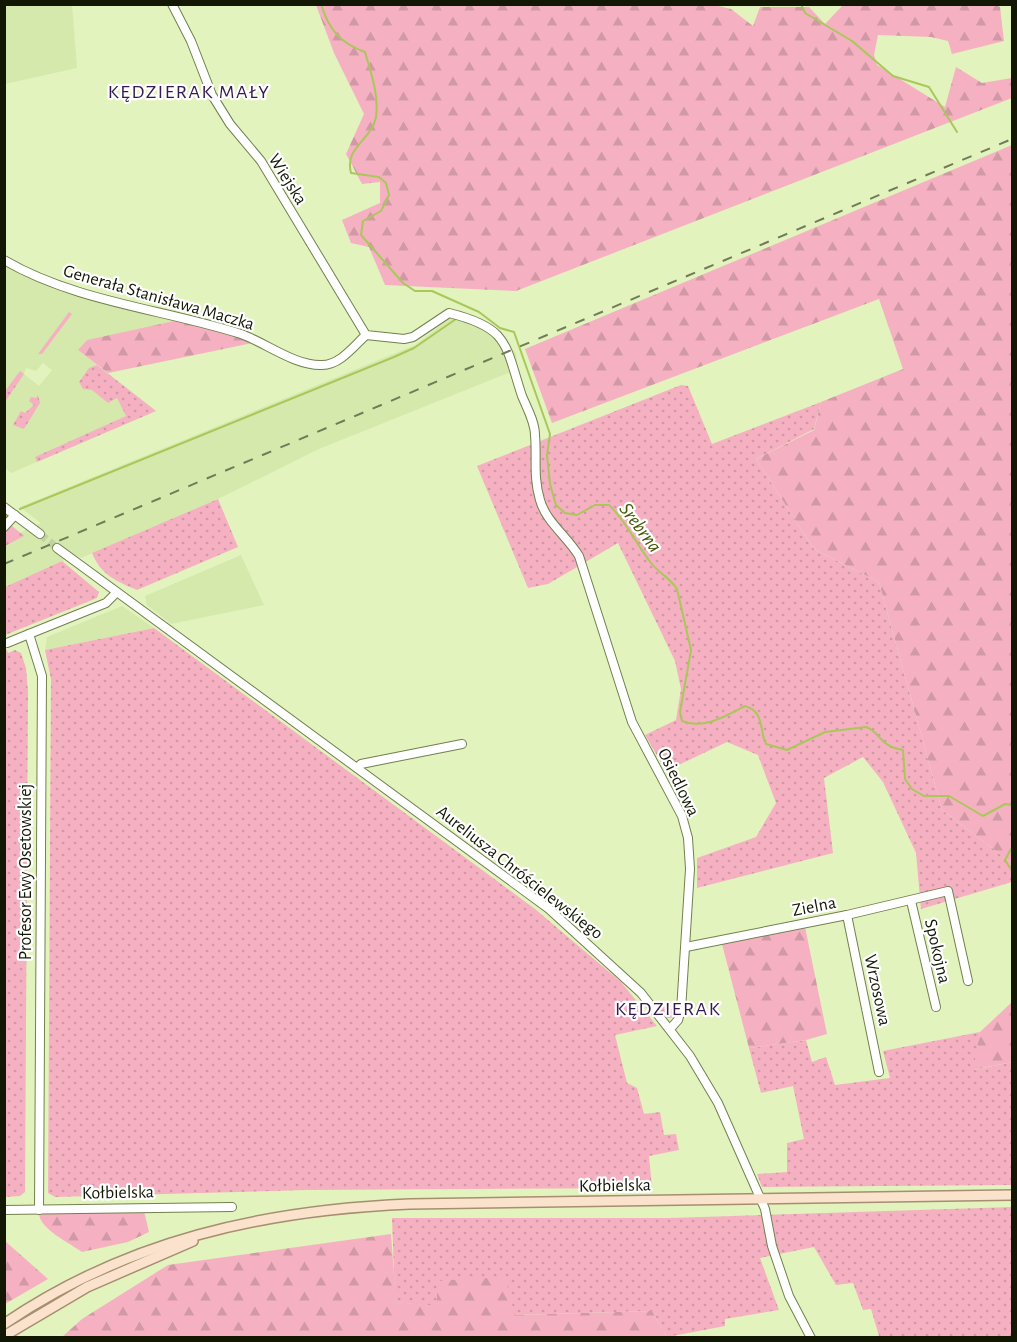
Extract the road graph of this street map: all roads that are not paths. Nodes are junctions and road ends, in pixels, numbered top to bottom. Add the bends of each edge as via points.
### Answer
1 (172, 4) edge
2 (4, 260) edge
3 (366, 335) junction
4 (4, 507) edge
5 (15, 515) junction
6 (4, 527) edge
7 (40, 534) tunnel mouth
8 (57, 548) tunnel mouth
9 (116, 593) junction
10 (29, 634) junction
11 (7, 643) dead end
12 (462, 744) dead end
13 (357, 768) junction
14 (911, 901) junction
15 (847, 915) junction
16 (686, 947) junction
17 (968, 981) dead end
18 (936, 1007) dead end
19 (670, 1029) junction
20 (879, 1072) dead end
21 (1012, 1195) edge
22 (761, 1199) junction
23 (232, 1207) dead end
24 (4, 1210) edge
25 (39, 1210) junction
26 (221, 1230) junction
27 (4, 1324) edge
28 (4, 1335) edge
29 (811, 1338) edge

1 - 3 street, Wiejska via 212,95 230,124 261,160
2 - 3 street, Generała Stanisława Maczka via 39,279 238,333 321,366 332,364
3 - 16 street, Osiedlowa via 404,339 421,333 449,313 489,328 506,344 535,430 534,470 544,512 579,556 633,722 682,816 690,869
4 - 5 street
5 - 6 street
5 - 7 street
8 - 9 street, Aureliusza Chróścielewskiego
9 - 10 street via 106,603
9 - 13 street, Aureliusza Chróścielewskiego
10 - 11 street
10 - 25 street, Profesor Ewy Osetowskiej via 42,676
12 - 13 street via 361,764
13 - 19 street, Aureliusza Chróścielewskiego via 557,915 619,971
14 - 15 street, Zielna
14 - 17 street, Zielna via 948,891
14 - 18 street, Spokojna
15 - 16 street, Zielna
15 - 20 street, Wrzosowa
16 - 19 street, Osiedlowa via 680,1016
19 - 22 street, Aureliusza Chróścielewskiego via 712,1090
21 - 22 main road, Kołbielska
22 - 26 main road, Kołbielska via 361,1207 295,1214
22 - 29 street, Aureliusza Chróścielewskiego via 783,1281
23 - 25 street, Kołbielska
24 - 25 street, Kołbielska
26 - 27 main road via 178,1239 120,1260 59,1290
26 - 28 main road via 96,1282

